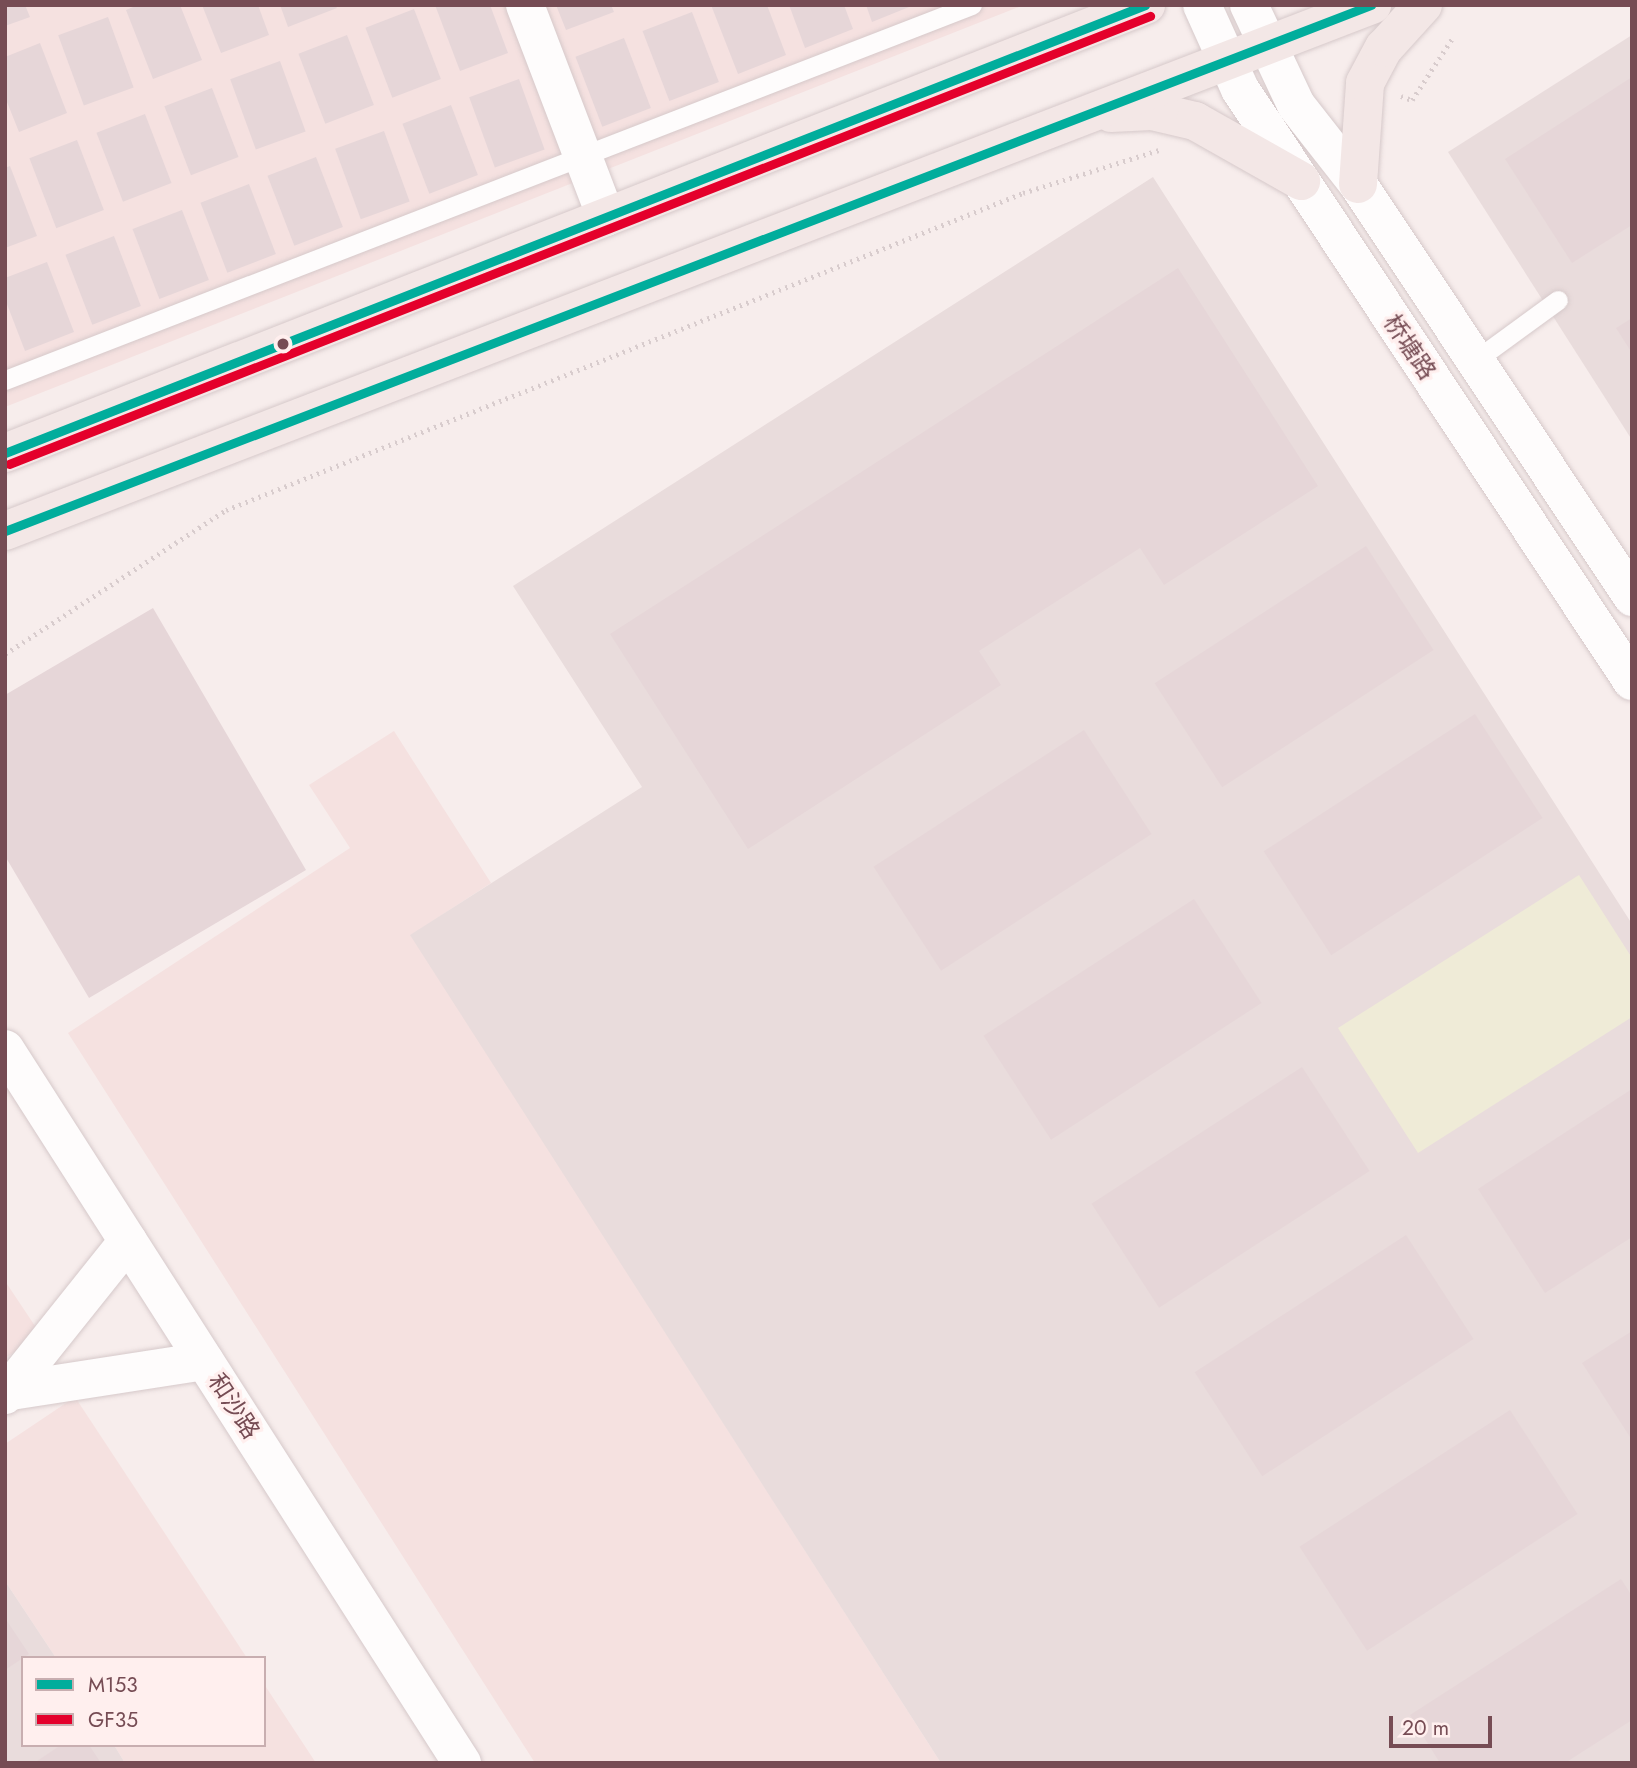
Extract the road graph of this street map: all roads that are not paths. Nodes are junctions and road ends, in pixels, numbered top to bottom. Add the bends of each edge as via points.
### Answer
1 (525, 5) edge
2 (972, 5) edge
3 (1146, 5) edge
4 (1202, 5) edge
5 (1249, 5) edge
6 (1372, 5) edge
7 (1423, 5) edge
8 (1265, 48) junction
9 (1225, 63) junction
10 (1085, 115) junction
11 (583, 156) junction
12 (1301, 181) junction
13 (1358, 184) junction
14 (606, 217) junction
15 (1558, 300) dead end
16 (1477, 359) junction
17 (5, 380) edge
18 (5, 453) edge
19 (5, 531) edge
20 (1632, 597) edge
21 (1632, 681) edge
22 (5, 1049) edge
23 (128, 1241) junction
24 (205, 1361) junction
25 (8, 1393) edge
26 (462, 1763) edge

1 - 11 street
2 - 11 lane
3 - 14 main road
4 - 9 street, 桥塘路
5 - 8 street, 桥塘路
6 - 8 main road
7 - 13 main road via 1384,48 1365,83
8 - 9 main road
8 - 13 street, 桥塘路 via 1296,105
9 - 10 main road
9 - 12 street, 桥塘路
10 - 12 main road via 1152,111 1195,121 1231,136
10 - 19 main road
11 - 14 street
11 - 17 lane
12 - 21 street, 桥塘路
13 - 16 street, 桥塘路
14 - 18 main road
15 - 16 lane
16 - 20 street, 桥塘路
22 - 23 street, 和沙路
23 - 24 street, 和沙路
23 - 25 street
24 - 25 street
24 - 26 street, 和沙路

